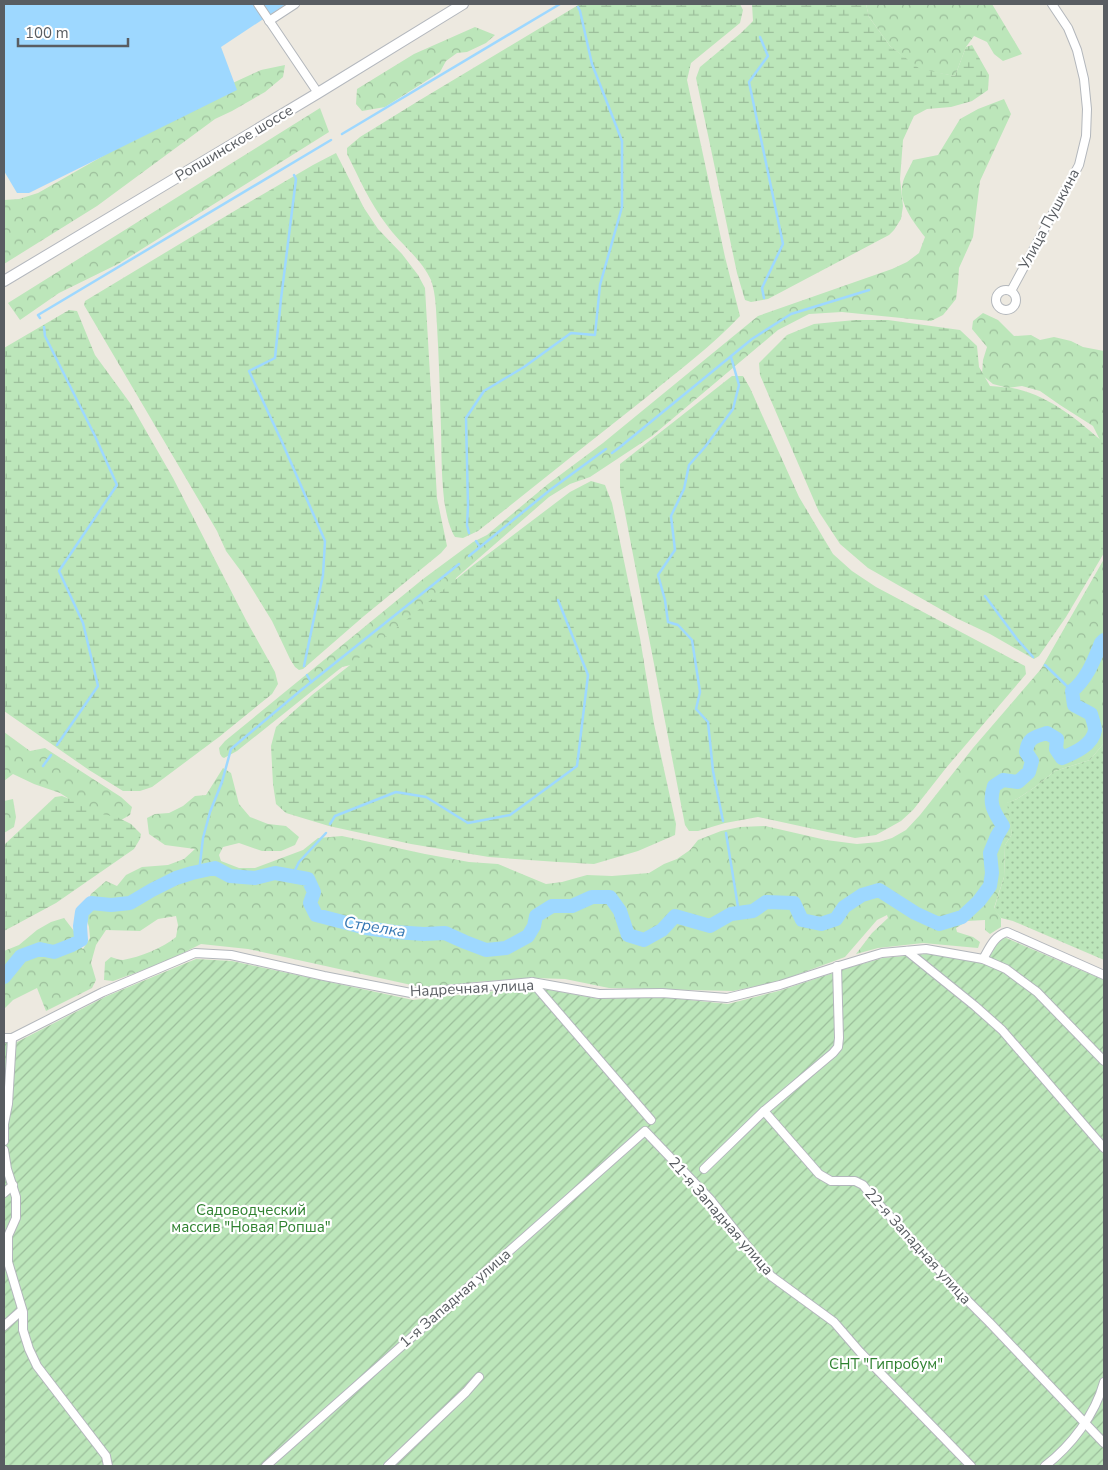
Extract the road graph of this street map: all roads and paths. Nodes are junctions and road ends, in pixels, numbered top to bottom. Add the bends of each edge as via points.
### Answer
1 (258, 4) edge
2 (294, 4) edge
3 (463, 4) edge
4 (1052, 4) edge
5 (269, 21) junction
6 (318, 93) junction
7 (4, 281) edge
8 (1011, 291) dead end
9 (906, 951) junction
10 (983, 959) junction
11 (837, 966) junction
12 (1104, 976) edge
13 (532, 982) junction
14 (4, 1038) edge
15 (12, 1038) junction
16 (1104, 1061) edge
17 (11, 1067) junction
18 (4, 1073) edge
19 (764, 1111) junction
20 (651, 1120) dead end
21 (645, 1131) joint
22 (4, 1141) edge
23 (1104, 1148) edge
24 (4, 1150) edge
25 (704, 1169) dead end
26 (13, 1185) junction
27 (4, 1193) edge
28 (22, 1310) junction
29 (4, 1326) edge
30 (479, 1377) dead end
31 (1104, 1382) edge
32 (1085, 1424) junction
33 (1104, 1443) edge
34 (108, 1466) edge
35 (266, 1466) edge
36 (388, 1466) edge
37 (971, 1466) edge
38 (1044, 1466) edge

1 - 5 street
2 - 5 street
3 - 6 main road, Ропшинское шоссе
4 - 8 street, Улица Пушкина via 1068,28 1077,50 1084,79 1086,136 1079,165
5 - 6 street
6 - 7 main road, Ропшинское шоссе
9 - 10 street, Надречная улица via 926,949
9 - 11 street, Надречная улица via 882,953
9 - 23 street via 1002,1030
10 - 12 street via 994,940 1007,932
10 - 16 street, Надречная улица via 1006,969 1037,992
11 - 13 street, Надречная улица via 780,986 727,998 662,993 599,994
11 - 19 street via 838,1047
13 - 15 street, Надречная улица via 411,993 231,955 195,953 103,992
13 - 20 street
14 - 15 street, Надречная улица
15 - 17 street
17 - 18 street
17 - 22 street
19 - 25 street
19 - 32 street, 22-я Западная улица via 819,1174 831,1181 855,1181 863,1185
21 - 35 street, 1-я Западная улица
21 - 37 street, 21-я Западная улица via 710,1199 771,1276 834,1322
24 - 26 street
26 - 27 street
26 - 28 street via 16,1218 8,1236 8,1262
28 - 29 street
28 - 34 street via 23,1330 37,1366 106,1456
30 - 36 street
31 - 32 street
32 - 33 street, 22-я Западная улица
32 - 38 street

